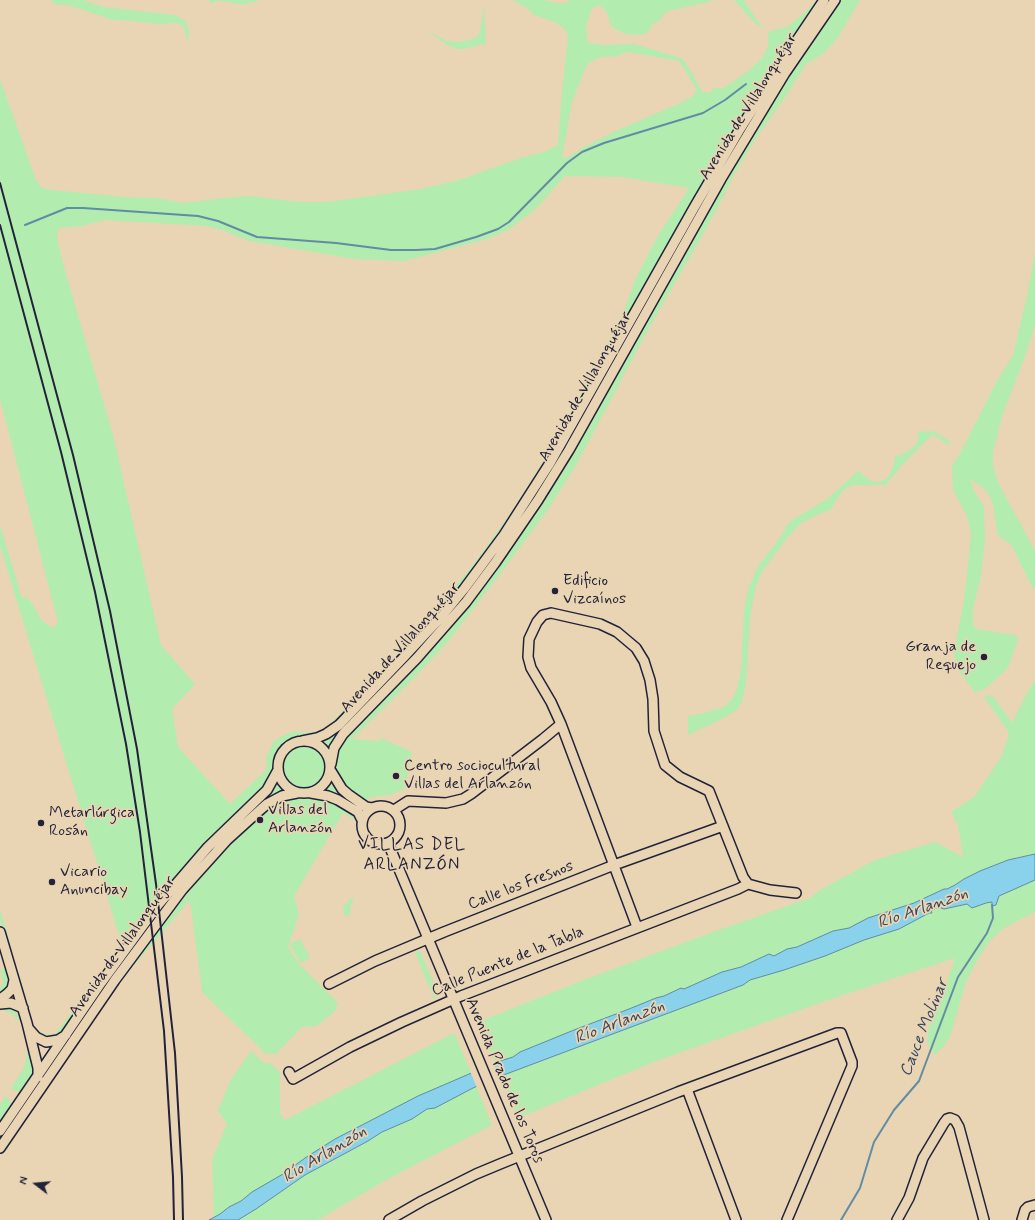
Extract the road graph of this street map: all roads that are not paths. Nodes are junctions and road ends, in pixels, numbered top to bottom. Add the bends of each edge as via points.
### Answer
1 (824, 0) edge
2 (835, 0) edge
3 (561, 724) junction
4 (302, 741) junction
5 (331, 768) junction
6 (278, 770) junction
7 (297, 793) junction
8 (311, 793) junction
9 (372, 808) junction
10 (394, 810) junction
11 (362, 820) junction
12 (723, 826) junction
13 (388, 843) junction
14 (614, 865) junction
15 (748, 884) junction
16 (796, 893) dead end
17 (637, 927) junction
18 (0, 932) edge
19 (428, 938) junction
20 (14, 980) junction
21 (332, 985) dead end
22 (0, 999) edge
23 (453, 999) junction
24 (0, 1004) edge
25 (23, 1008) junction
26 (28, 1028) junction
27 (67, 1034) junction
28 (289, 1072) dead end
29 (38, 1077) junction
30 (687, 1089) junction
31 (0, 1131) edge
32 (0, 1148) edge
33 (519, 1156) junction
34 (1035, 1204) edge
35 (389, 1220) edge
36 (546, 1220) edge
37 (736, 1220) edge
38 (787, 1220) edge
39 (897, 1220) edge
40 (984, 1220) edge
41 (1022, 1220) edge

1 - 4 street, Avenida de Villalonquéjar via 740,129 565,437 504,535 442,616 339,725 317,738
2 - 5 street, Avenida de Villalonquéjar via 785,73 721,180 569,450 538,500 466,602 417,658 343,734 334,748
3 - 10 street via 463,799 446,803 408,801
3 - 12 street via 531,668 528,657 530,639 536,622 543,615 551,613 600,624 617,632 636,648 644,661 650,680 654,731 666,765 680,777 709,791
3 - 14 street
4 - 5 street via 310,741 321,747 328,756
4 - 6 street via 287,747 278,761
5 - 8 street via 324,785
5 - 9 street via 337,783 349,795 366,807
6 - 7 street via 284,784
6 - 27 street, Avenida de Villalonquéjar via 267,790 208,847 158,905
7 - 8 street
7 - 32 street, Avenida de Villalonquéjar via 282,796 267,804 227,840 182,890 115,980
8 - 11 street via 338,800 358,812
9 - 10 street via 383,806
9 - 11 street
10 - 13 street via 398,814 400,826 396,837
11 - 13 street via 362,832 370,841 381,845
12 - 14 street, Calle los Fresnos
12 - 15 street
13 - 19 street, Avenida Prado de los Toros
14 - 17 street
14 - 19 street, Calle los Fresnos
15 - 16 street
15 - 17 street, Calle Puente de la Tabla
17 - 23 street, Calle Puente de la Tabla
18 - 20 street
19 - 21 street, Calle los Fresnos via 375,961
19 - 23 street, Avenida Prado de los Toros
20 - 22 street via 12,988
20 - 25 street
23 - 28 street, Calle Puente de la Tabla via 350,1047 293,1079
23 - 33 street, Avenida Prado de los Toros
24 - 25 street via 11,1003
25 - 26 street
26 - 27 street via 36,1037 46,1042 58,1040
26 - 29 street
27 - 29 street, Avenida de Villalonquéjar
29 - 31 street, Avenida de Villalonquéjar
30 - 33 street
30 - 37 street
30 - 38 street via 837,1033 842,1035 852,1066
33 - 35 street via 476,1174
33 - 36 street, Avenida Prado de los Toros
34 - 41 street via 1025,1210
39 - 40 street via 909,1198 923,1158 944,1123 950,1118 955,1120 959,1127

